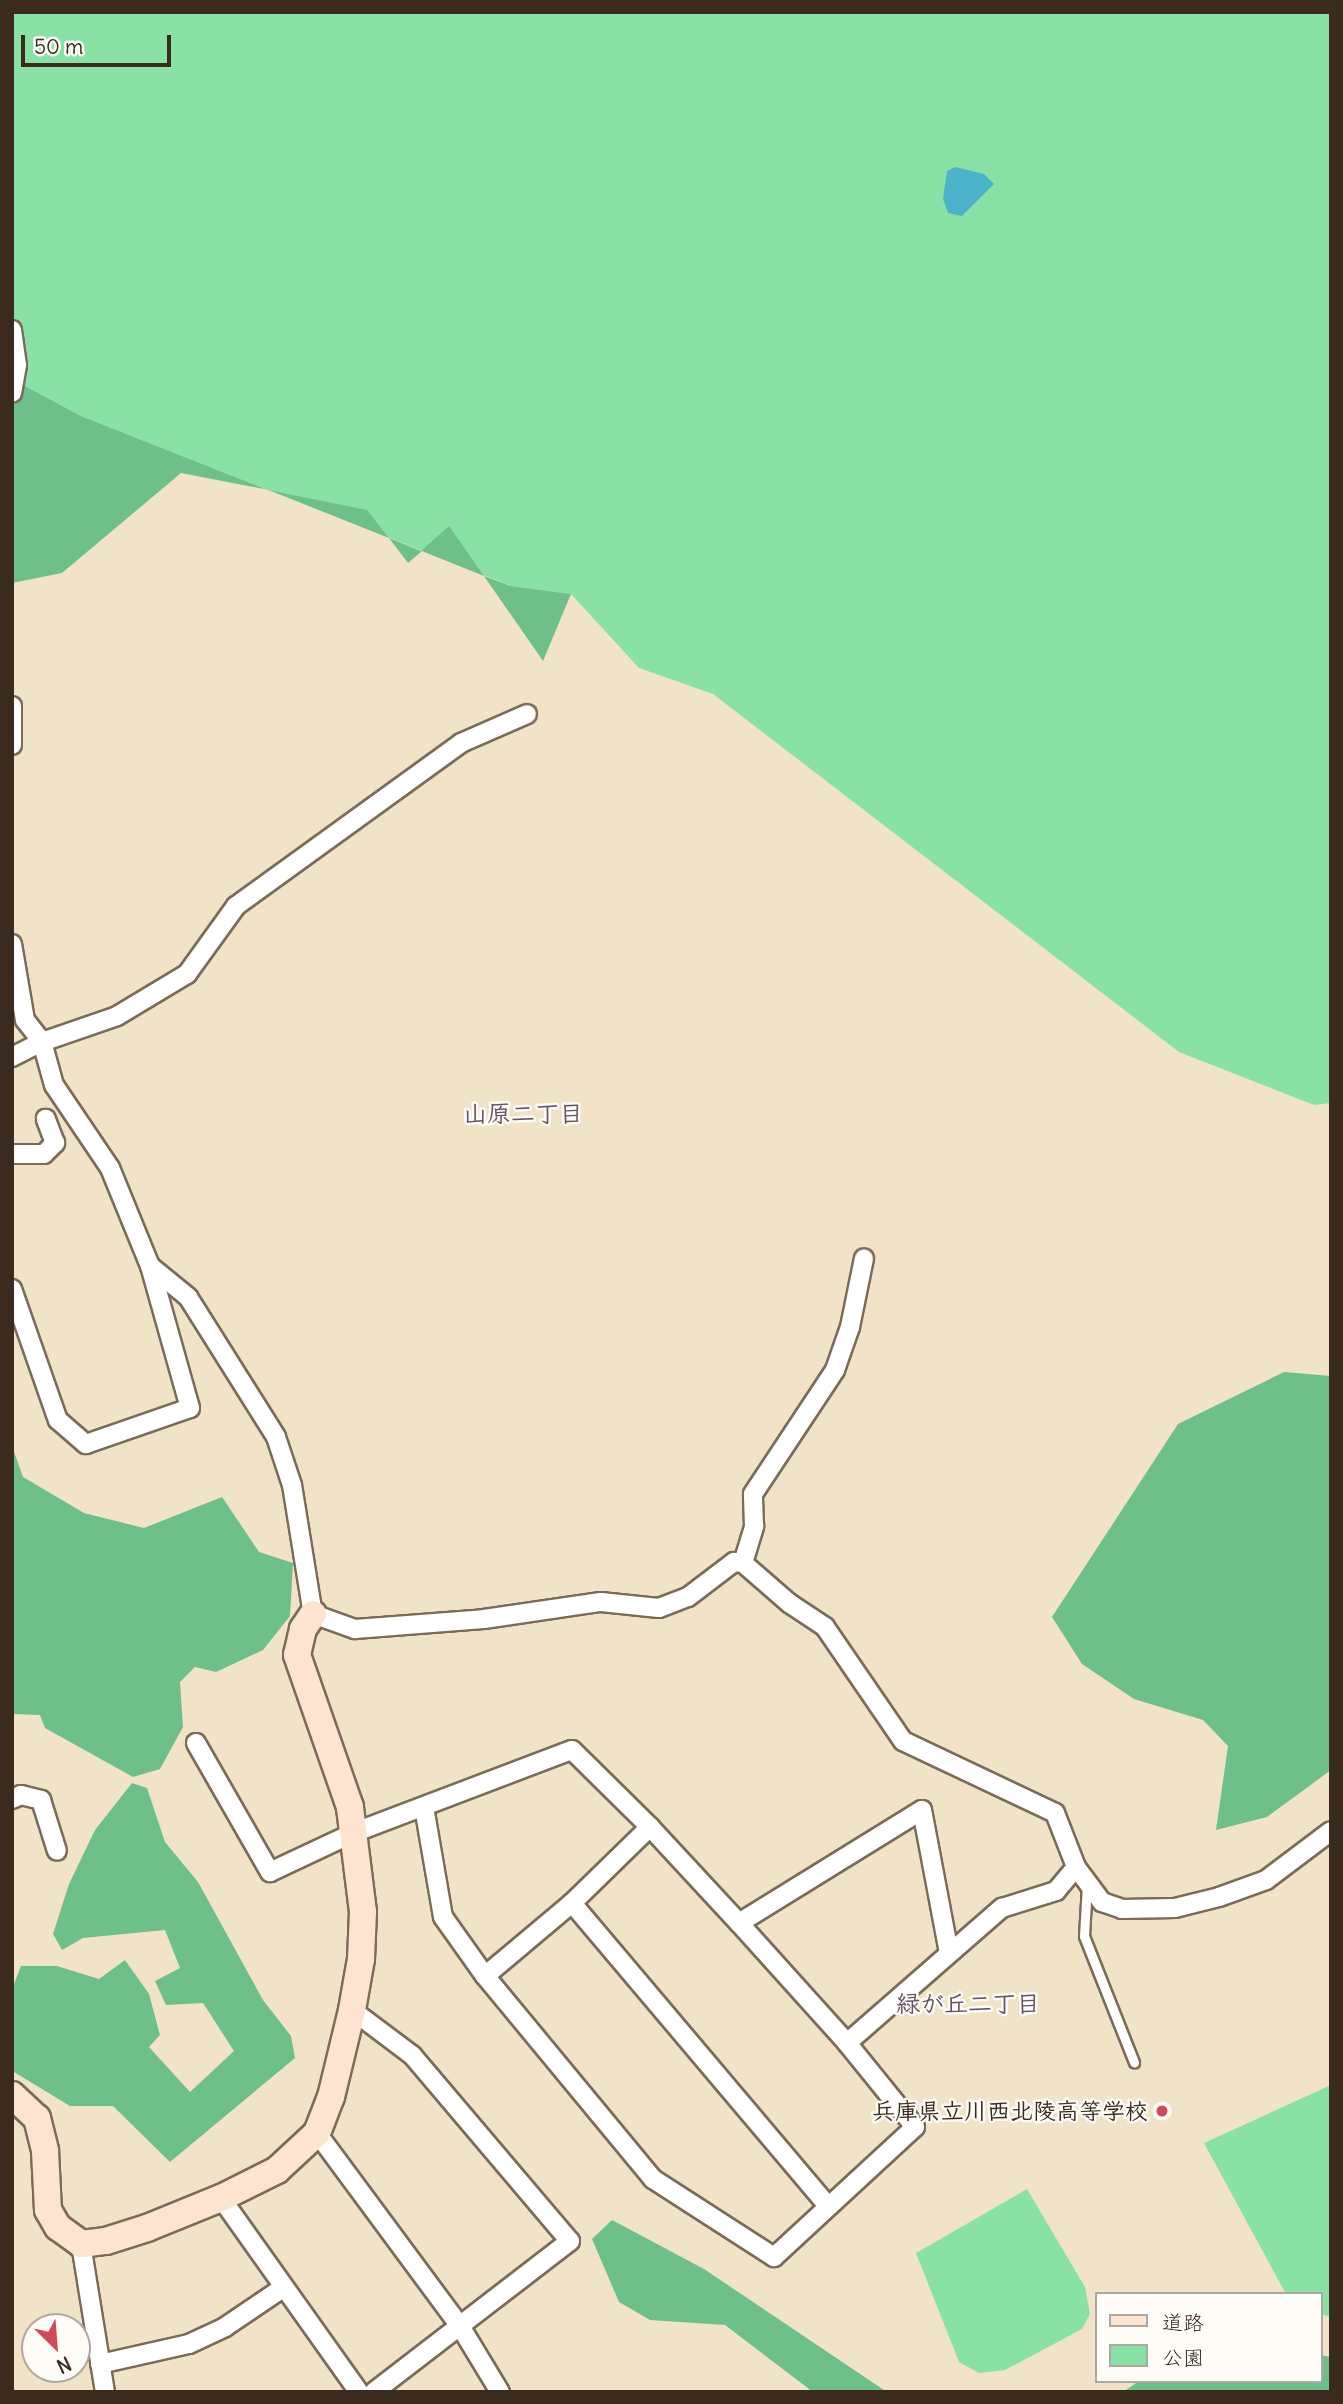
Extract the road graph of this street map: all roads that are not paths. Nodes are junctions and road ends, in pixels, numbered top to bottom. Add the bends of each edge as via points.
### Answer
1 (12, 330) edge
2 (12, 393) edge
3 (12, 706) edge
4 (527, 714) dead end
5 (12, 746) edge
6 (12, 944) edge
7 (18, 1018) edge
8 (42, 1042) junction
9 (12, 1057) edge
10 (46, 1119) dead end
11 (12, 1154) edge
12 (864, 1258) dead end
13 (150, 1266) junction
14 (12, 1289) edge
15 (743, 1563) junction
16 (313, 1614) junction
17 (196, 1744) dead end
18 (12, 1799) edge
19 (424, 1807) junction
20 (650, 1827) junction
21 (1331, 1831) edge
22 (353, 1833) junction
23 (57, 1851) dead end
24 (1076, 1867) junction
25 (1087, 1882) junction
26 (572, 1903) junction
27 (739, 1923) junction
28 (949, 1954) junction
29 (485, 1976) junction
30 (352, 2010) junction
31 (847, 2043) junction
32 (1134, 2062) dead end
33 (12, 2095) edge
34 (317, 2133) junction
35 (221, 2198) junction
36 (828, 2206) junction
37 (81, 2244) junction
38 (284, 2287) junction
39 (460, 2326) junction
40 (100, 2364) junction
41 (350, 2389) edge
42 (105, 2392) edge
43 (374, 2392) edge
44 (500, 2392) edge

1 - 2 street via 17,365
3 - 5 street
4 - 8 street via 461,743 236,906 187,974 117,1016
6 - 7 street
7 - 8 street
8 - 9 street
8 - 13 street via 54,1086 110,1168
10 - 11 street via 55,1143 44,1154
12 - 15 street via 850,1327 835,1370 753,1494 754,1526
13 - 14 street via 190,1408 86,1444 58,1420
13 - 16 street via 188,1297 276,1437 292,1485
15 - 16 street via 734,1562 688,1597 659,1608 601,1602 484,1619 355,1629
15 - 24 street via 825,1627 903,1741 1055,1813
16 - 22 street via 303,1629 297,1655 350,1807
17 - 22 street via 270,1872
18 - 23 street via 21,1795 41,1800
19 - 20 street via 572,1750
19 - 22 street
19 - 29 street via 443,1917
20 - 26 street
20 - 27 street
21 - 25 street via 1266,1880 1175,1908 1122,1909 1102,1902
22 - 30 street via 363,1912
24 - 25 street
24 - 28 street via 1056,1891 1002,1908
25 - 32 lane via 1084,1936
26 - 29 street
26 - 36 street
27 - 28 street via 922,1810
27 - 31 street
28 - 31 street
29 - 36 street via 653,2179 774,2257
30 - 34 street via 331,2097
30 - 39 street via 412,2055 570,2241
31 - 36 street via 915,2127
33 - 37 street via 37,2118 45,2151 48,2210 58,2227
34 - 35 street via 277,2170
34 - 39 street
35 - 37 street via 127,2234
35 - 38 street
37 - 40 street
38 - 40 street via 225,2327 189,2344
38 - 41 street
39 - 43 street
39 - 44 street
40 - 42 street

